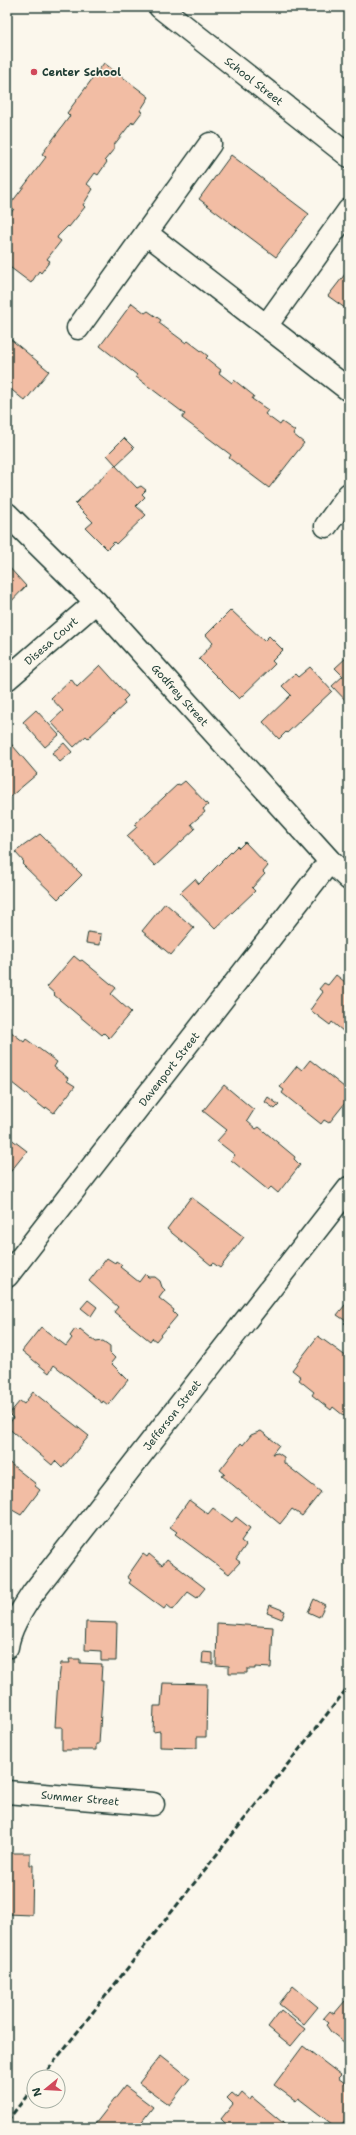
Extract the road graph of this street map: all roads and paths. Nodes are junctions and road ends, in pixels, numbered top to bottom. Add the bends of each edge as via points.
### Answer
1 (160, 7) edge
2 (210, 144) dead end
3 (349, 156) edge
4 (349, 210) edge
5 (146, 233) junction
6 (266, 326) junction
7 (78, 328) dead end
8 (349, 390) edge
9 (349, 494) edge
10 (7, 514) edge
11 (326, 526) dead end
12 (96, 602) junction
13 (7, 679) edge
14 (330, 861) junction
15 (349, 879) edge
16 (349, 1188) edge
17 (7, 1276) edge
18 (7, 1647) edge
19 (7, 1792) edge
20 (153, 1804) dead end

1 - 3 street, School Street
2 - 5 street
4 - 6 street
5 - 6 street
5 - 7 street
6 - 8 street
9 - 11 street
10 - 12 street, Godfrey Street
12 - 13 street, Disesa Court
12 - 14 street, Godfrey Street
14 - 15 street, Godfrey Street
14 - 17 street, Davenport Street
16 - 18 street, Jefferson Street via 33,1593 18,1615 8,1637
19 - 20 street, Summer Street

